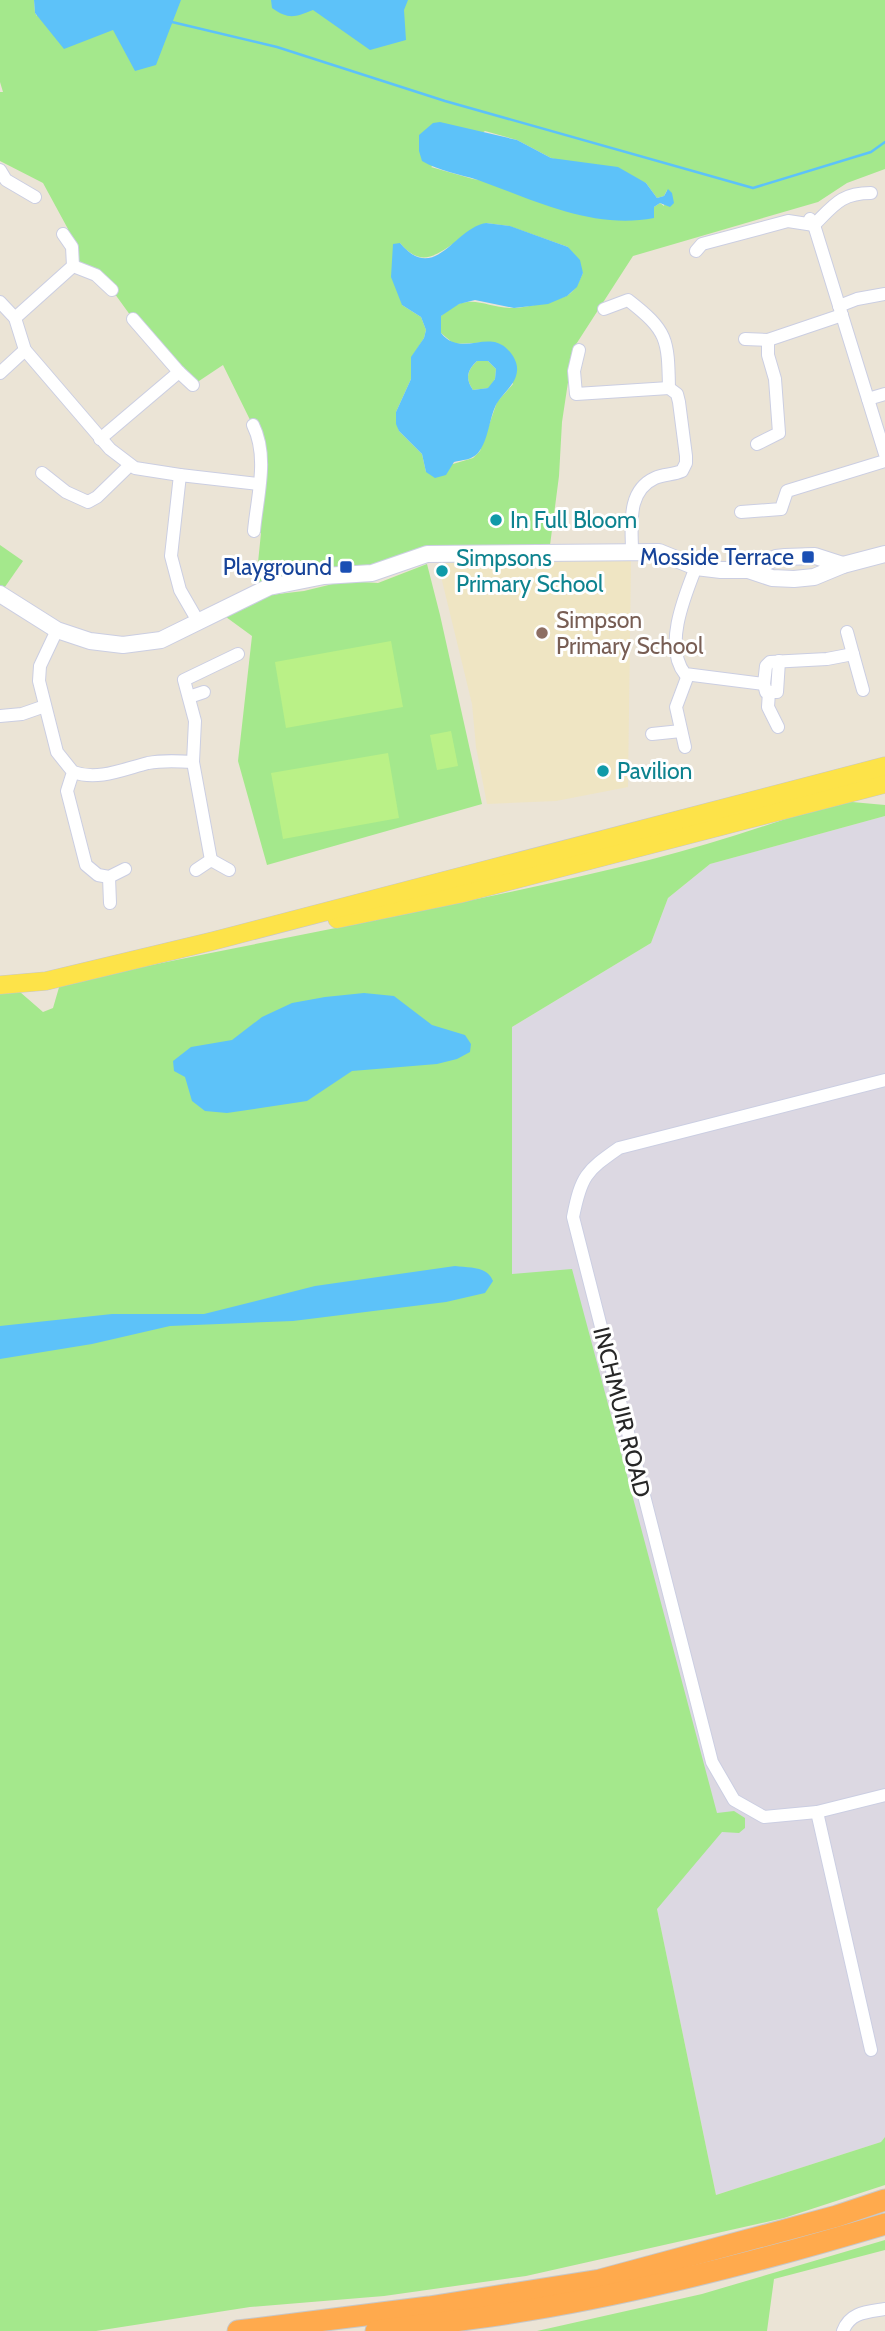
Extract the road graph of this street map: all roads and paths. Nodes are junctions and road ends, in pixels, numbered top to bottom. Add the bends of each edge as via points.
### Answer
1 (0, 170) edge
2 (871, 193) dead end
3 (35, 197) dead end
4 (812, 222) junction
5 (63, 234) dead end
6 (696, 251) dead end
7 (73, 266) junction
8 (111, 290) dead end
9 (885, 294) edge
10 (0, 302) edge
11 (604, 309) dead end
12 (840, 310) junction
13 (15, 318) junction
14 (133, 319) dead end
15 (745, 339) dead end
16 (768, 340) junction
17 (25, 350) junction
18 (579, 350) dead end
19 (179, 372) junction
20 (0, 373) edge
21 (193, 386) dead end
22 (669, 388) junction
23 (593, 393) junction
24 (885, 394) edge
25 (868, 399) junction
26 (594, 408) dead end
27 (253, 425) dead end
28 (100, 439) junction
29 (757, 444) dead end
30 (885, 454) edge
31 (885, 461) edge
32 (130, 465) junction
33 (42, 473) dead end
34 (180, 475) junction
35 (258, 484) junction
36 (741, 512) dead end
37 (254, 531) dead end
38 (632, 552) junction
39 (885, 554) edge
40 (843, 565) junction
41 (696, 567) junction
42 (748, 570) junction
43 (0, 594) edge
44 (199, 623) junction
45 (57, 630) junction
46 (847, 632) dead end
47 (238, 654) dead end
48 (853, 654) junction
49 (688, 675) junction
50 (766, 688) junction
51 (863, 690) dead end
52 (204, 692) dead end
53 (189, 697) junction
54 (45, 706) junction
55 (0, 716) edge
56 (778, 727) dead end
57 (681, 731) junction
58 (653, 734) dead end
59 (685, 747) dead end
60 (193, 762) junction
61 (885, 766) edge
62 (73, 772) junction
63 (885, 784) edge
64 (211, 860) junction
65 (125, 869) dead end
66 (196, 870) dead end
67 (229, 870) dead end
68 (109, 877) junction
69 (110, 903) dead end
70 (213, 941) junction
71 (0, 985) edge
72 (885, 1080) edge
73 (885, 1795) edge
74 (817, 1812) junction
75 (871, 2050) dead end
76 (885, 2200) edge
77 (885, 2224) edge
78 (885, 2309) edge
79 (238, 2331) edge
80 (376, 2331) edge
81 (843, 2331) edge

1 - 3 street via 6,180
2 - 4 street via 854,193
4 - 6 street via 788,222 702,244
4 - 12 street
5 - 7 street via 72,247
7 - 8 street via 96,275
7 - 13 street
9 - 12 street via 857,299
10 - 13 street
11 - 22 street via 628,300 662,333 668,348
12 - 16 street
12 - 25 street
13 - 17 street
14 - 19 street
15 - 16 street
16 - 29 street via 779,433
17 - 20 street
17 - 28 street
18 - 23 street via 574,370 576,394
19 - 21 street
19 - 28 street
22 - 23 street
22 - 38 street via 678,398 686,463 682,471 657,477 640,489 632,514
23 - 26 street
24 - 25 street
25 - 30 street
27 - 35 street via 262,452
28 - 32 street
31 - 36 street via 787,491 781,509
32 - 33 street via 88,502
32 - 34 street
34 - 35 street
34 - 44 street via 172,556 180,590
35 - 37 street
38 - 41 street via 662,553
38 - 44 street via 427,554 372,573 269,587
39 - 40 street
40 - 42 street via 794,579
40 - 42 street via 816,556 785,557
41 - 42 street
41 - 49 street via 679,617 676,644 678,663
43 - 45 street
44 - 45 street via 161,640 123,645
45 - 54 street via 38,672
46 - 48 street
47 - 53 street via 184,680
48 - 50 street via 767,663
48 - 51 street
49 - 50 street
49 - 57 street via 676,707
50 - 56 street via 764,711
52 - 53 street
53 - 60 street via 195,721
54 - 55 street
54 - 62 street via 57,752
57 - 58 street
57 - 59 street
60 - 62 street via 151,763 97,776
60 - 64 street
61 - 70 main road
62 - 68 street via 67,791 86,865
63 - 70 main road via 459,894
64 - 66 street
64 - 67 street
65 - 68 street
68 - 69 street
70 - 71 main road via 46,981
72 - 74 street, INCHMUIR ROAD via 620,1148 588,1171 578,1189 573,1217 712,1762 734,1800 764,1817
73 - 74 street, INCHMUIR ROAD
74 - 75 street
76 - 79 highway via 600,2280
77 - 80 highway via 618,2293
78 - 81 street via 856,2314 847,2320

